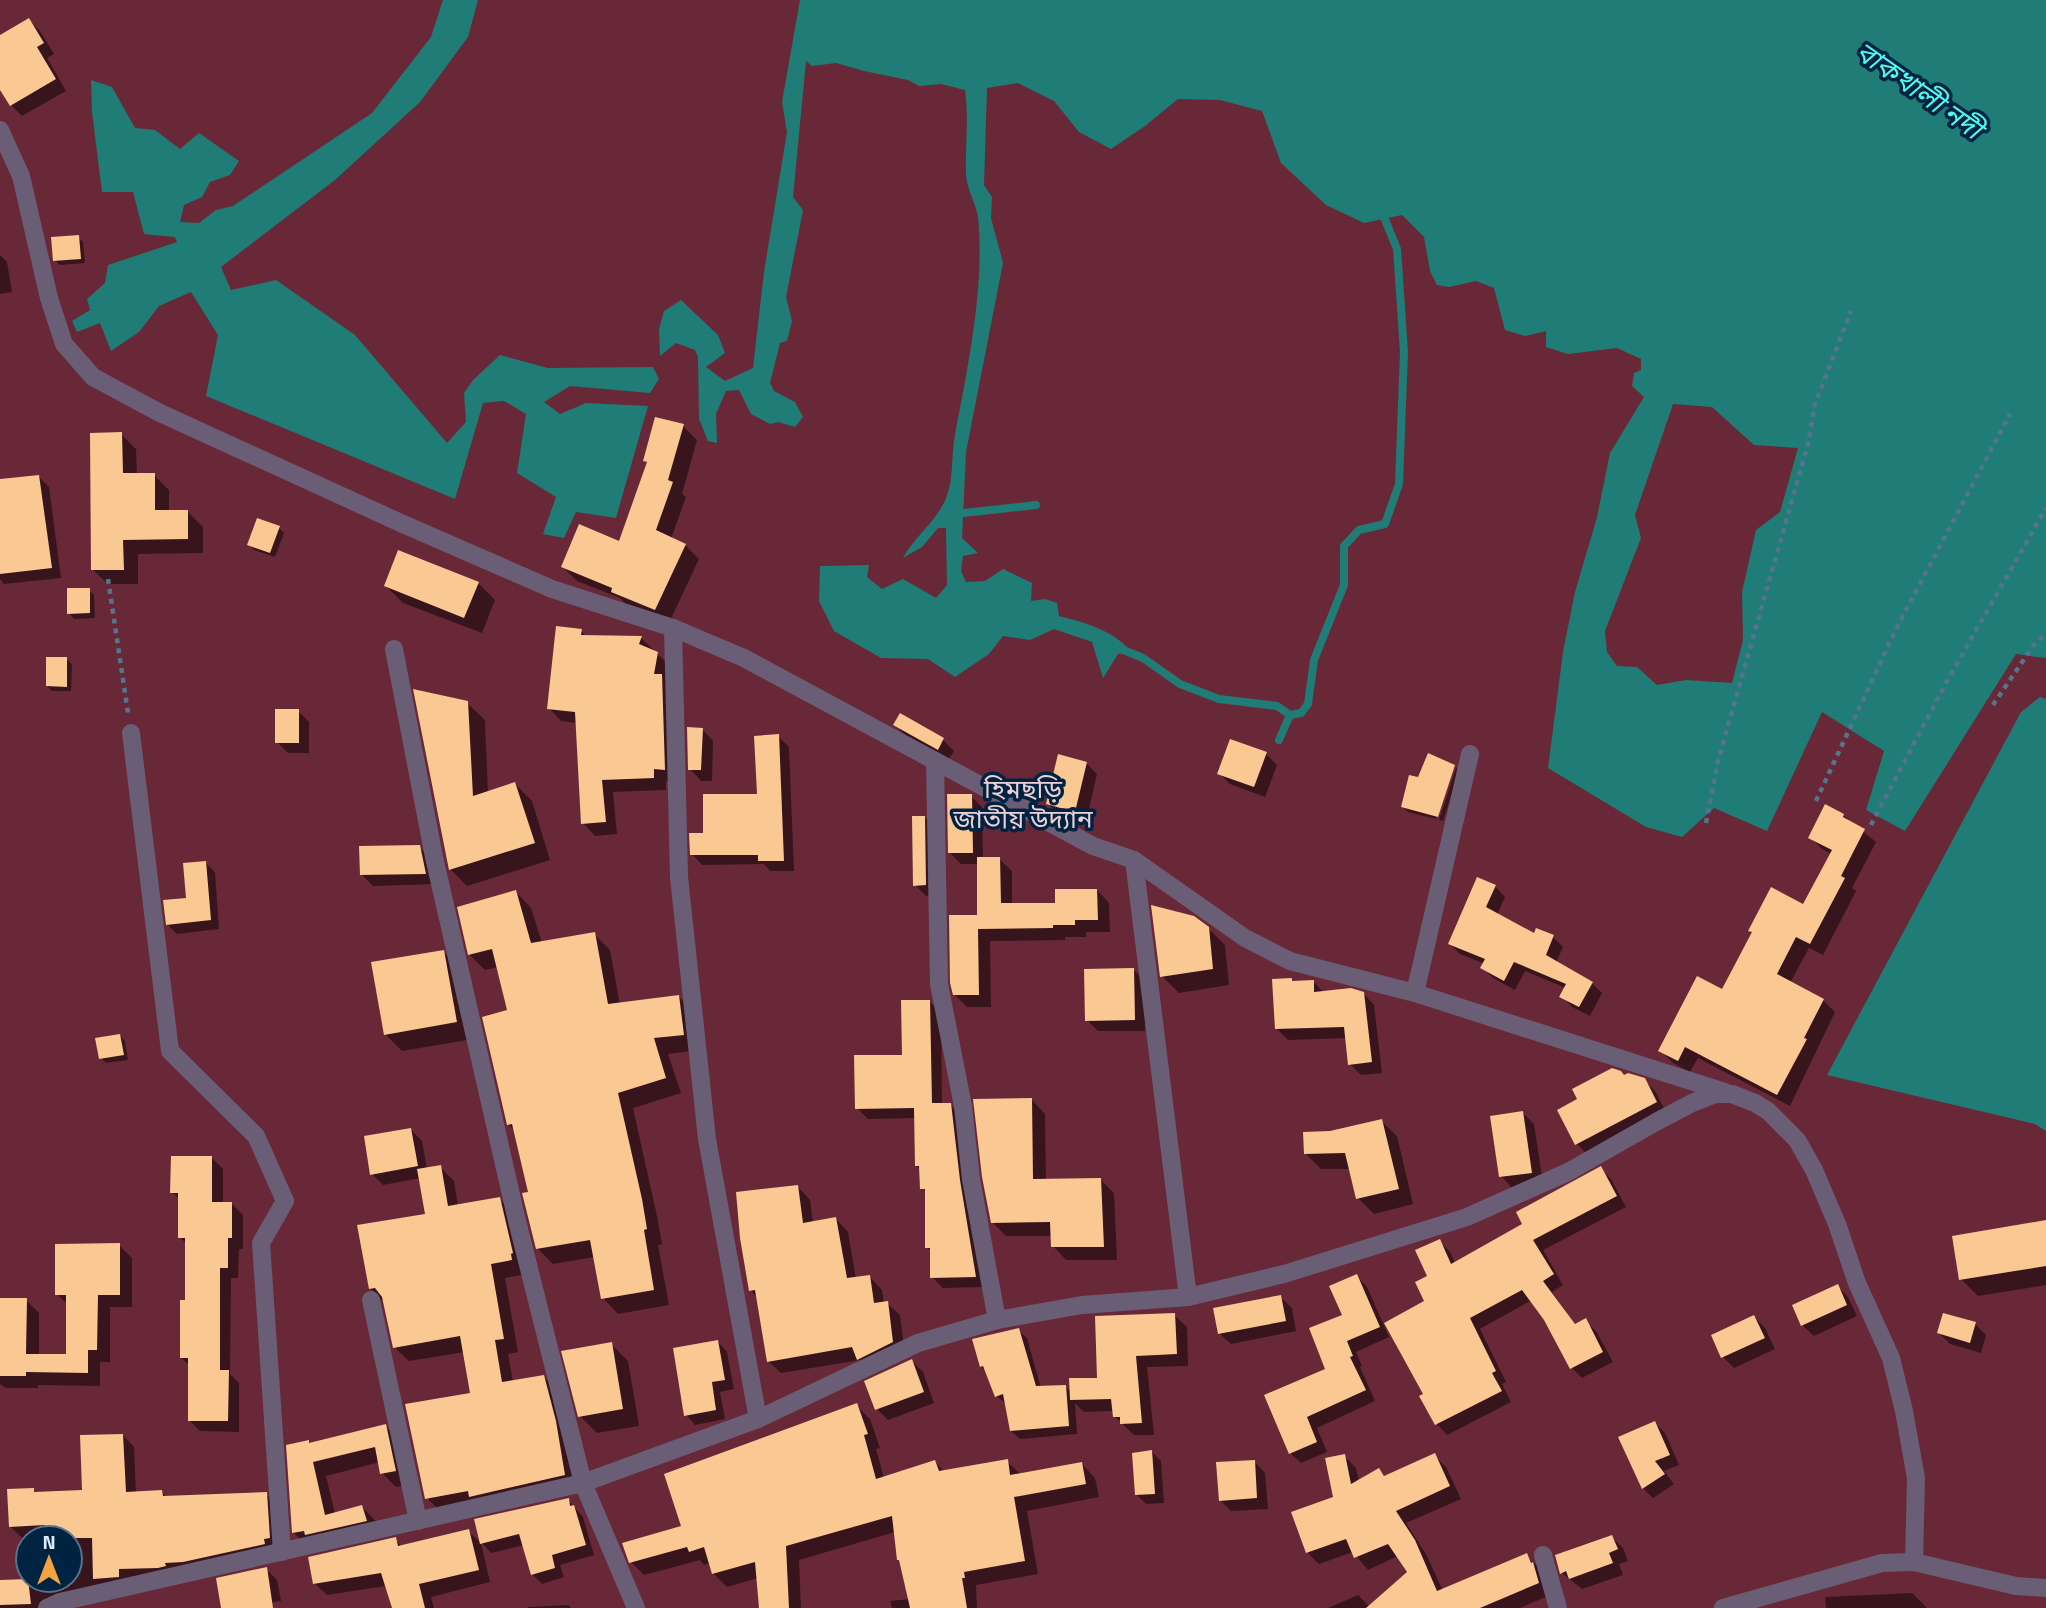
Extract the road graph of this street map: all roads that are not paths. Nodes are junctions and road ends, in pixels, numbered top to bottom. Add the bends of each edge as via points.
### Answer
1 (0, 130) edge
2 (673, 628) junction
3 (394, 649) dead end
4 (131, 733) road end
5 (1470, 754) dead end
6 (936, 761) junction
7 (1134, 860) junction
8 (1415, 993) junction
9 (1732, 1094) junction
10 (1188, 1297) junction
11 (371, 1300) dead end
12 (998, 1320) junction
13 (758, 1419) junction
14 (583, 1483) junction
15 (418, 1521) junction
16 (282, 1552) junction
17 (1543, 1555) dead end
18 (1914, 1562) junction
19 (2046, 1588) edge
20 (47, 1608) edge
21 (636, 1608) edge
22 (1558, 1608) edge
23 (1723, 1608) edge

1 - 2 street via 21,176 64,344 93,377 158,412 552,589
2 - 6 street via 744,658
2 - 13 street via 679,877 707,1139
3 - 14 street via 434,857 517,1221
4 - 16 street via 170,1051 256,1136 285,1201 261,1243
5 - 8 street
6 - 7 street via 1093,846
6 - 12 street via 939,984
7 - 8 street via 1245,938 1290,961
7 - 10 street
8 - 9 street
9 - 10 street via 1715,1094 1692,1103 1568,1172 1467,1217 1284,1274
9 - 18 street via 1768,1111 1797,1140 1819,1181 1891,1358 1916,1478
10 - 12 street via 1082,1306
11 - 15 street
12 - 13 street via 918,1343
13 - 14 street
14 - 15 street
14 - 21 street
15 - 16 street
16 - 20 street
17 - 22 street
18 - 19 street via 2015,1586
18 - 23 street via 1882,1563

